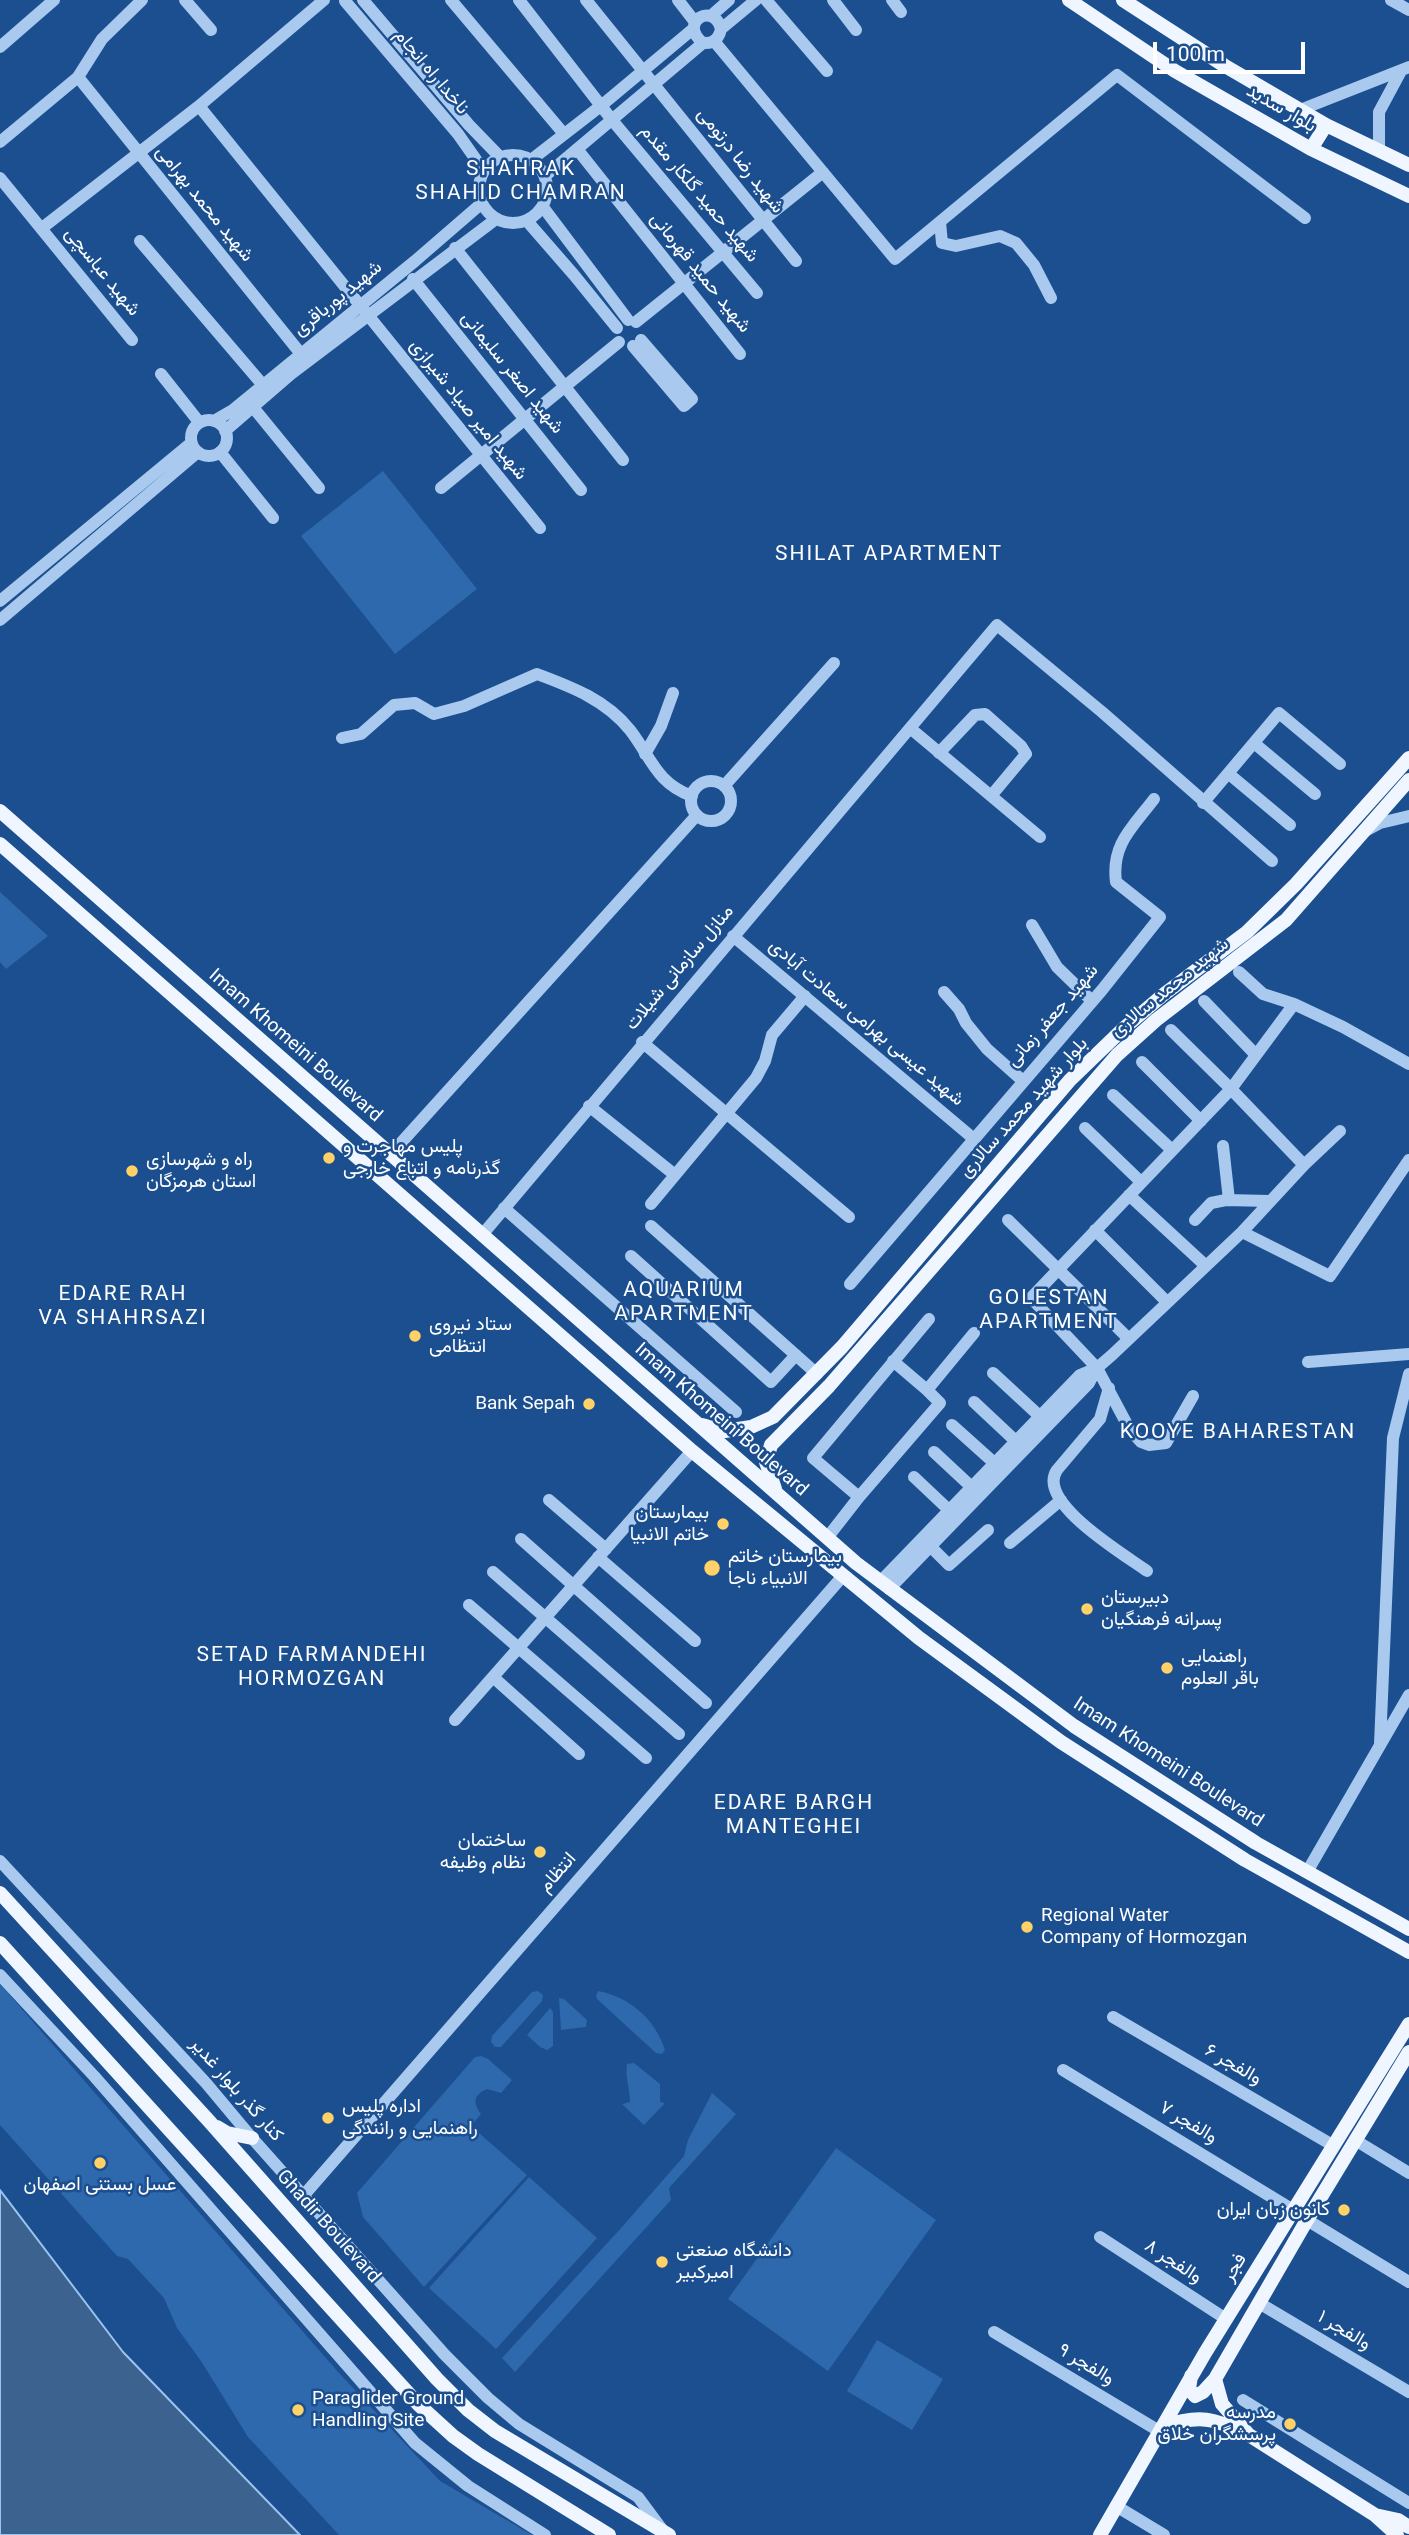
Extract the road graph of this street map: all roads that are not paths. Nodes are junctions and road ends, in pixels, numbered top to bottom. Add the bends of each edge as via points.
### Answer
1 (54, 0) edge
2 (142, 0) edge
3 (185, 0) edge
4 (324, 0) edge
5 (338, 0) edge
6 (350, 0) edge
7 (363, 0) edge
8 (451, 0) edge
9 (519, 0) edge
10 (586, 0) edge
11 (678, 0) edge
12 (729, 0) edge
13 (757, 0) edge
14 (766, 0) edge
15 (832, 0) edge
16 (892, 0) edge
17 (1069, 0) edge
18 (1123, 0) edge
19 (1391, 0) edge
20 (345, 1) edge
21 (1409, 10) edge
22 (901, 12) dead end
23 (712, 15) junction
24 (694, 25) junction
25 (721, 29) junction
26 (211, 30) dead end
27 (856, 30) dead end
28 (709, 42) junction
29 (401, 44) junction
30 (0, 47) edge
31 (390, 54) junction
32 (1405, 69) edge
33 (644, 70) junction
34 (827, 71) dead end
35 (78, 77) junction
36 (655, 84) junction
37 (442, 92) junction
38 (430, 103) junction
39 (602, 105) junction
40 (199, 106) junction
41 (1300, 110) junction
42 (612, 120) junction
43 (1326, 125) junction
44 (564, 134) junction
45 (0, 142) edge
46 (577, 149) junction
47 (1311, 149) junction
48 (1379, 150) junction
49 (138, 154) junction
50 (500, 157) junction
51 (531, 160) junction
52 (1409, 166) edge
53 (484, 171) junction
54 (822, 172) junction
55 (545, 176) junction
56 (0, 178) edge
57 (1409, 196) edge
58 (482, 202) junction
59 (543, 207) junction
60 (1305, 218) dead end
61 (496, 219) junction
62 (762, 220) junction
63 (527, 221) junction
64 (940, 222) junction
65 (42, 228) junction
66 (140, 241) dead end
67 (455, 248) junction
68 (723, 251) junction
69 (796, 261) dead end
70 (586, 266) junction
71 (417, 271) junction
72 (574, 275) junction
73 (683, 284) junction
74 (757, 293) dead end
75 (1051, 299) dead end
76 (364, 310) junction
77 (632, 321) junction
78 (617, 328) junction
79 (132, 340) dead end
80 (619, 342) junction
81 (637, 343) junction
82 (301, 354) junction
83 (740, 354) dead end
84 (161, 374) dead end
85 (262, 384) junction
86 (564, 387) junction
87 (252, 406) junction
88 (525, 419) junction
89 (214, 421) junction
90 (199, 422) junction
91 (225, 431) junction
92 (194, 447) junction
93 (220, 452) junction
94 (480, 456) junction
95 (623, 460) dead end
96 (318, 488) dead end
97 (441, 488) dead end
98 (582, 490) dead end
99 (129, 503) junction
100 (273, 518) dead end
101 (540, 528) dead end
102 (27, 579) junction
103 (35, 590) junction
104 (0, 601) edge
105 (0, 620) edge
106 (834, 663) dead end
107 (673, 693) dead end
108 (910, 728) junction
109 (342, 738) dead end
110 (1254, 743) junction
111 (939, 752) junction
112 (645, 754) junction
113 (1409, 758) edge
114 (1340, 764) dead end
115 (1228, 774) junction
116 (1409, 780) edge
117 (724, 786) junction
118 (1315, 794) dead end
119 (692, 796) junction
120 (991, 796) junction
121 (1154, 799) dead end
122 (1203, 803) junction
123 (0, 811) edge
124 (697, 815) junction
125 (1409, 816) edge
126 (1290, 825) dead end
127 (1364, 832) junction
128 (1041, 836) dead end
129 (0, 844) edge
130 (1272, 861) dead end
131 (1032, 925) dead end
132 (733, 936) junction
133 (177, 969) junction
134 (1239, 972) dead end
135 (164, 987) junction
136 (944, 992) dead end
137 (805, 996) junction
138 (1092, 1001) junction
139 (1204, 1001) dead end
140 (1294, 1004) junction
141 (1171, 1030) dead end
142 (642, 1042) junction
143 (1256, 1055) junction
144 (1142, 1062) dead end
145 (1409, 1064) edge
146 (1023, 1081) junction
147 (1231, 1089) junction
148 (1113, 1095) dead end
149 (589, 1106) junction
150 (727, 1113) junction
151 (1201, 1121) junction
152 (1085, 1128) dead end
153 (1340, 1131) dead end
154 (974, 1139) junction
155 (1223, 1146) dead end
156 (1172, 1150) junction
157 (390, 1155) junction
158 (1409, 1160) edge
159 (1304, 1165) junction
160 (675, 1175) junction
161 (1141, 1182) junction
162 (1129, 1195) junction
163 (1229, 1200) junction
164 (1269, 1201) junction
165 (651, 1204) dead end
166 (504, 1208) junction
167 (849, 1217) dead end
168 (1008, 1220) dead end
169 (1195, 1220) dead end
170 (651, 1226) dead end
171 (1095, 1230) junction
172 (1242, 1232) junction
173 (482, 1235) junction
174 (631, 1256) dead end
175 (1206, 1266) junction
176 (1059, 1268) junction
177 (850, 1284) dead end
178 (1167, 1303) junction
179 (929, 1319) dead end
180 (974, 1333) dead end
181 (1129, 1339) junction
182 (1409, 1354) edge
183 (796, 1355) junction
184 (893, 1361) junction
185 (1308, 1362) dead end
186 (1097, 1368) junction
187 (993, 1373) dead end
188 (817, 1374) junction
189 (1409, 1374) edge
190 (829, 1386) junction
191 (1407, 1387) edge
192 (1109, 1388) junction
193 (927, 1390) junction
194 (1193, 1396) dead end
195 (974, 1402) dead end
196 (736, 1412) dead end
197 (1045, 1420) junction
198 (697, 1424) junction
199 (952, 1425) dead end
200 (1021, 1446) junction
201 (692, 1451) junction
202 (934, 1451) dead end
203 (999, 1468) junction
204 (914, 1477) dead end
205 (976, 1492) junction
206 (777, 1494) junction
207 (859, 1497) junction
208 (549, 1500) dead end
209 (1060, 1500) junction
210 (950, 1511) junction
211 (988, 1530) dead end
212 (827, 1538) junction
213 (521, 1539) dead end
214 (927, 1543) junction
215 (1010, 1543) dead end
216 (602, 1553) junction
217 (1147, 1571) dead end
218 (493, 1572) dead end
219 (842, 1577) junction
220 (885, 1585) junction
221 (573, 1587) junction
222 (470, 1605) dead end
223 (545, 1618) junction
224 (695, 1641) dead end
225 (518, 1649) junction
226 (493, 1677) junction
227 (1409, 1695) edge
228 (706, 1703) dead end
229 (455, 1720) dead end
230 (679, 1734) dead end
231 (1380, 1744) junction
232 (579, 1754) dead end
233 (646, 1758) dead end
234 (0, 1861) edge
235 (1307, 1872) junction
236 (0, 1893) edge
237 (1409, 1929) edge
238 (0, 1943) edge
239 (1406, 1951) edge
240 (0, 1975) edge
241 (1113, 2017) dead end
242 (1407, 2028) edge
243 (1407, 2058) edge
244 (1063, 2070) dead end
245 (209, 2121) junction
246 (252, 2138) junction
247 (1355, 2140) junction
248 (1334, 2146) junction
249 (1409, 2173) edge
250 (303, 2195) junction
251 (1293, 2210) junction
252 (1307, 2220) junction
253 (1100, 2237) dead end
254 (1409, 2282) edge
255 (1259, 2303) junction
256 (1226, 2319) junction
257 (994, 2332) dead end
258 (1192, 2375) junction
259 (1214, 2379) junction
260 (1409, 2392) edge
261 (1243, 2400) dead end
262 (1161, 2429) junction
263 (1249, 2435) junction
264 (1409, 2503) edge
265 (1116, 2505) junction
266 (1375, 2515) junction
267 (1409, 2527) edge
268 (667, 2534) edge
269 (545, 2535) edge
270 (609, 2535) edge
271 (1100, 2535) edge
272 (1164, 2535) edge
273 (1397, 2535) edge

1 - 30 street
2 - 35 street via 102,39
3 - 26 street
4 - 40 street
5 - 20 street
6 - 20 street
7 - 29 street, ناخدا راه انجام
8 - 44 street
9 - 39 street, شهید حمید گلکار مقدم
10 - 33 street, شهید رضا درتومی
11 - 24 street
12 - 23 street
13 - 25 street
14 - 34 street
15 - 27 street
16 - 22 street
17 - 47 main road, بلوار سدید via 1175,71
18 - 41 main road, بلوار سدید
19 - 21 street
20 - 31 street, ناخدا راه انجام
23 - 24 street via 700,17
23 - 25 street
24 - 28 street via 695,36
24 - 33 street
25 - 28 street
28 - 36 street
28 - 54 street
29 - 31 street
29 - 37 street, ناخدا راه انجام
31 - 38 street, ناخدا راه انجام
32 - 41 street
32 - 48 street via 1379,112
33 - 36 street, شهید رضا درتومی
33 - 39 street
35 - 45 street
35 - 49 street, شهید محمد بهرامی
36 - 42 street
36 - 62 street, شهید رضا درتومی
37 - 38 street
37 - 50 street, ناخدا راه انجام
38 - 53 street, ناخدا راه انجام
39 - 42 street, شهید حمید گلکار مقدم
39 - 44 street
40 - 49 street
40 - 76 street, شهید امیر صیاد شیرازی
41 - 43 main road, بلوار سدید
42 - 46 street
42 - 68 street, شهید حمید گلکار مقدم
43 - 47 main road
43 - 48 main road, بلوار سدید
44 - 51 street
46 - 55 street
46 - 73 street, شهید حمید قهرمانی
47 - 57 main road, بلوار سدید
48 - 52 main road, بلوار سدید
49 - 65 street
49 - 82 street, شهید محمد بهرامی
50 - 51 street via 521,155
50 - 53 street
51 - 55 street
53 - 58 street
54 - 62 street
54 - 64 street via 895,259
55 - 59 street via 548,186
56 - 65 street, شهید عباسچی
58 - 61 street
58 - 71 street, شهید پورباقری
59 - 63 street
59 - 70 street
60 - 64 street via 1116,75
61 - 63 street via 516,224
61 - 67 street, شهید پورباقری
62 - 68 street
62 - 69 street, شهید رضا درتومی
63 - 72 street
64 - 75 street via 942,243 956,246 1000,236 1016,243 1034,265
65 - 79 street, شهید عباسچی
66 - 85 street
67 - 71 street, شهید پورباقری
67 - 86 street
68 - 73 street
68 - 74 street, شهید حمید گلکار مقدم
70 - 72 street
70 - 77 street
71 - 76 street, شهید پورباقری
71 - 88 street, شهید اصغر سلیمانی
72 - 78 street
73 - 77 street
73 - 83 street, شهید حمید قهرمانی
76 - 82 street, شهید پورباقری
76 - 87 street, شهید پورباقری
76 - 94 street, شهید امیر صیاد شیرازی
77 - 78 street via 621,322
77 - 81 street via 643,332
78 - 80 street
80 - 81 street via 626,346
80 - 86 street
81 - 81 street via 684,406 692,399
82 - 85 street, شهید پورباقری
84 - 90 street
85 - 89 street, شهید پورباقری
86 - 88 street
86 - 95 street
87 - 91 street, شهید پورباقری
87 - 96 street
88 - 94 street
88 - 98 street, شهید اصغر سلیمانی
89 - 90 street
89 - 91 street
90 - 92 street via 193,428
91 - 93 street
92 - 93 street via 212,455
92 - 99 street
93 - 100 street
94 - 97 street
94 - 101 street, شهید امیر صیاد شیرازی
99 - 102 street
99 - 103 street
102 - 103 street
102 - 104 street
103 - 105 street
106 - 117 street
107 - 112 street
108 - 111 street
108 - 122 street, منازل سازمانی شیلات via 997,625
108 - 132 street, منازل سازمانی شیلات
109 - 112 street via 362,734 394,705 415,702 434,714 537,674 601,703 629,729
110 - 114 street via 1279,713
110 - 115 street
110 - 118 street
111 - 120 street
111 - 120 street via 975,715 985,714 1026,754
112 - 119 street via 659,775 677,791
113 - 188 main road, بلوار شهید محمد سالاری via 1247,932 1122,1029 1070,1080
115 - 122 street
115 - 126 street
116 - 127 main road, شهید محمد سالاری
117 - 119 street via 705,782
117 - 124 street via 731,803 726,814 708,821
119 - 124 street
120 - 128 street
121 - 138 street, شهید جعفر زمانی via 1120,844 1113,865 1116,882 1160,917
122 - 130 street
123 - 133 main road, Imam Khomeini Boulevard
124 - 157 street
125 - 127 street
127 - 190 main road, شهید محمد سالاری via 1286,920 1117,1055
129 - 135 main road, Imam Khomeini Boulevard
131 - 138 street via 1057,967
132 - 137 street, شهید عیسی بهرامی سعادت آبادی
132 - 142 street, منازل سازمانی شیلات
133 - 135 main road
133 - 157 main road, Imam Khomeini Boulevard
134 - 140 street via 1263,994
135 - 201 main road, Imam Khomeini Boulevard
136 - 146 street via 987,1049
137 - 150 street via 775,1030 761,1069
137 - 154 street, شهید عیسی بهرامی سعادت آبادی
138 - 146 street, شهید جعفر زمانی
139 - 143 street
140 - 143 street
140 - 145 street
141 - 147 street
142 - 149 street, منازل سازمانی شیلات
142 - 150 street
143 - 147 street
144 - 151 street
146 - 154 street, شهید جعفر زمانی
147 - 151 street
147 - 159 street
148 - 156 street
149 - 160 street
149 - 166 street, منازل سازمانی شیلات
150 - 160 street
150 - 167 street
151 - 156 street
152 - 161 street
153 - 159 street
154 - 177 street, شهید جعفر زمانی
155 - 163 street
156 - 161 street
157 - 173 main road, Imam Khomeini Boulevard
158 - 172 street via 1330,1276
159 - 164 street
160 - 165 street
161 - 162 street
162 - 171 street
162 - 175 street
163 - 164 street
163 - 169 street via 1211,1203
164 - 172 street
166 - 173 street, منازل سازمانی شیلات
166 - 196 street
168 - 176 street
170 - 183 street
171 - 176 street
171 - 178 street
172 - 175 street
173 - 198 main road, Imam Khomeini Boulevard
174 - 183 street via 771,1382
175 - 178 street
176 - 181 street
176 - 186 street via 1031,1298
178 - 181 street
179 - 184 street
180 - 193 street
181 - 186 street
182 - 185 street
183 - 188 street
184 - 193 street
184 - 207 street via 813,1458
186 - 192 street
186 - 197 street via 1089,1383
187 - 197 street
188 - 190 main road
188 - 198 main road, بلوار شهید محمد سالاری via 773,1416 751,1427 725,1431
189 - 191 street
190 - 206 main road, شهید محمد سالاری via 771,1445 766,1462
191 - 231 street via 1393,1438
192 - 194 street via 1130,1430 1149,1445 1166,1443
192 - 209 street via 1100,1419 1054,1475 1053,1488
193 - 207 street via 940,1403
195 - 200 street
197 - 200 street
198 - 206 main road, Imam Khomeini Boulevard
199 - 203 street
200 - 203 street
201 - 216 street
201 - 219 main road, Imam Khomeini Boulevard
202 - 205 street
203 - 205 street
204 - 210 street
205 - 210 street
205 - 214 street
206 - 212 main road, Imam Khomeini Boulevard
207 - 212 street
208 - 216 street
209 - 215 street
209 - 217 street via 1077,1519
210 - 214 street
211 - 214 street via 949,1565
212 - 220 main road, Imam Khomeini Boulevard
213 - 221 street
214 - 220 street
216 - 221 street
216 - 224 street
218 - 223 street
219 - 239 main road, Imam Khomeini Boulevard via 1061,1742 1245,1860
219 - 250 street, انتظام
220 - 235 main road, Imam Khomeini Boulevard via 1074,1726
221 - 223 street
221 - 228 street
222 - 225 street
223 - 225 street
223 - 230 street
225 - 226 street
225 - 233 street
226 - 229 street
226 - 232 street
227 - 231 street
231 - 235 street
234 - 246 street, کنار گذر بلوار غدیر
235 - 237 main road, Imam Khomeini Boulevard
236 - 245 main road, Ghadir Boulevard
238 - 270 main road via 419,2405 478,2454
240 - 269 street via 415,2443 468,2486
241 - 248 street, والفجر ۶
242 - 248 main road, فجر
243 - 247 main road, فجر
244 - 251 street, والفجر ۷
245 - 246 main road via 227,2133
245 - 268 main road, Ghadir Boulevard via 468,2410 495,2431
246 - 250 street, کنار گذر بلوار غدیر
247 - 249 street
247 - 252 main road, فجر
248 - 251 main road, فجر
250 - 268 street, کنار گذر بلوار غدیر via 488,2398 519,2424 638,2497
251 - 256 main road, فجر
252 - 254 street
252 - 255 main road, فجر
253 - 256 street, والفجر ۸
255 - 259 main road, فجر
255 - 260 street, والفجر ۱
256 - 258 main road, فجر
257 - 262 street, والفجر ۹
258 - 259 main road via 1189,2389 1195,2396
258 - 262 main road, فجر
259 - 263 main road via 1222,2404
261 - 264 street
262 - 263 main road via 1184,2420 1206,2419
262 - 265 main road, فجر
263 - 266 main road
265 - 271 main road, فجر
265 - 272 street
266 - 267 main road
266 - 273 main road

